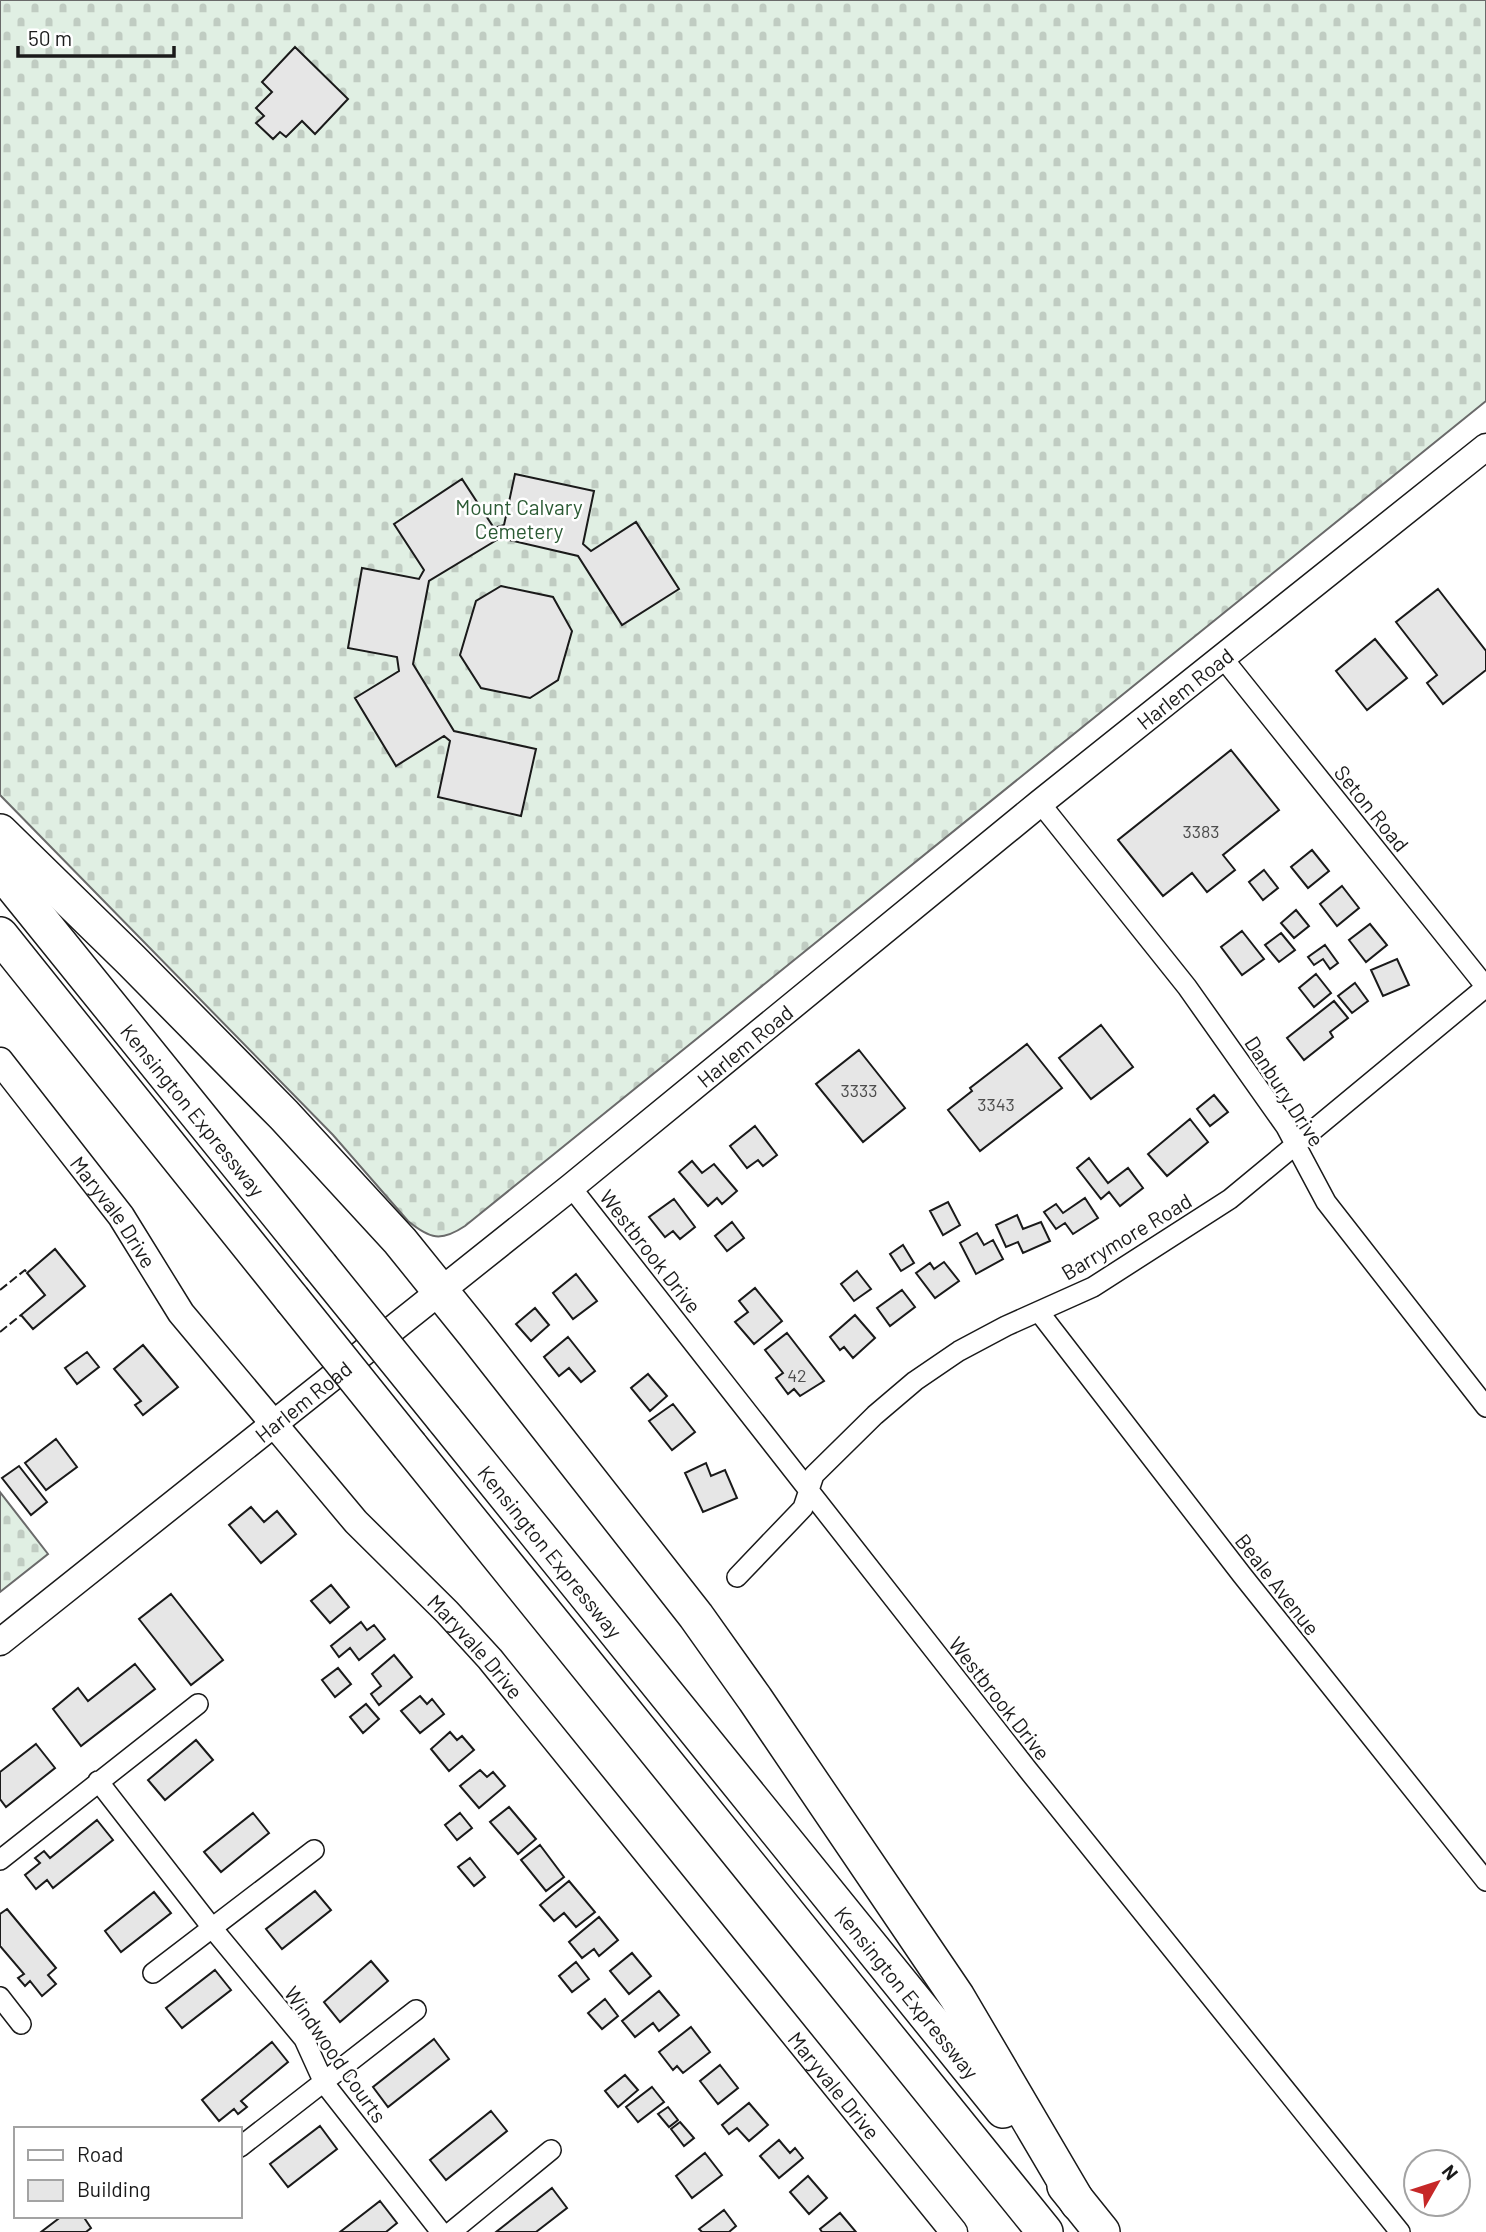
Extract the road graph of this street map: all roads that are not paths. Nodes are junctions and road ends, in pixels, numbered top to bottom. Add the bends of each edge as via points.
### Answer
1 (1486, 447) edge
2 (1222, 657) junction
3 (1040, 803) junction
4 (0, 832) edge
5 (0, 870) edge
6 (0, 935) edge
7 (1486, 987) edge
8 (0, 1061) edge
9 (1295, 1145) junction
10 (571, 1187) junction
11 (441, 1291) junction
12 (1039, 1312) junction
13 (1486, 1408) edge
14 (274, 1424) junction
15 (808, 1489) junction
16 (737, 1577) dead end
17 (0, 1642) edge
18 (198, 1704) dead end
19 (98, 1781) junction
20 (314, 1850) dead end
21 (0, 1860) edge
22 (1486, 1881) edge
23 (213, 1928) junction
24 (153, 1973) dead end
25 (0, 1997) edge
26 (416, 2010) dead end
27 (21, 2024) dead end
28 (324, 2083) junction
29 (242, 2145) edge
30 (551, 2150) dead end
31 (1078, 2203) junction
32 (442, 2231) edge
33 (954, 2232) edge
34 (1045, 2232) edge
35 (1102, 2232) edge
36 (1400, 2232) edge

1 - 2 main road, Harlem Road
2 - 3 main road, Harlem Road
2 - 7 street, Seton Road
3 - 9 street, Danbury Drive via 1187,988
3 - 10 main road, Harlem Road
4 - 11 highway via 284,1115
5 - 31 highway, Kensington Expressway, bridge
6 - 34 highway, Kensington Expressway, bridge
7 - 9 street, Barrymore Road
8 - 14 main road, Maryvale Drive via 121,1216 181,1313
9 - 12 street, Barrymore Road via 1230,1199 1093,1287
9 - 13 street, Danbury Drive via 1326,1202
10 - 11 main road, Harlem Road
10 - 15 street, Westbrook Drive
11 - 14 main road, Harlem Road
11 - 31 highway via 696,1616 755,1699 957,1997
12 - 15 street, Barrymore Road via 959,1351 915,1381 814,1475
12 - 22 street, Beale Avenue
14 - 17 main road, Harlem Road
14 - 33 main road, Maryvale Drive via 356,1522 490,1659
15 - 16 street, Barrymore Road via 803,1508
15 - 36 street, Westbrook Drive
18 - 19 street
19 - 21 street
19 - 23 street, Windwood Courts
20 - 23 street
23 - 24 street
23 - 28 street, Windwood Courts via 304,2039
25 - 27 street
26 - 28 street
28 - 29 street
28 - 32 street, Windwood Courts
30 - 32 street
31 - 35 highway, Kensington Expressway

